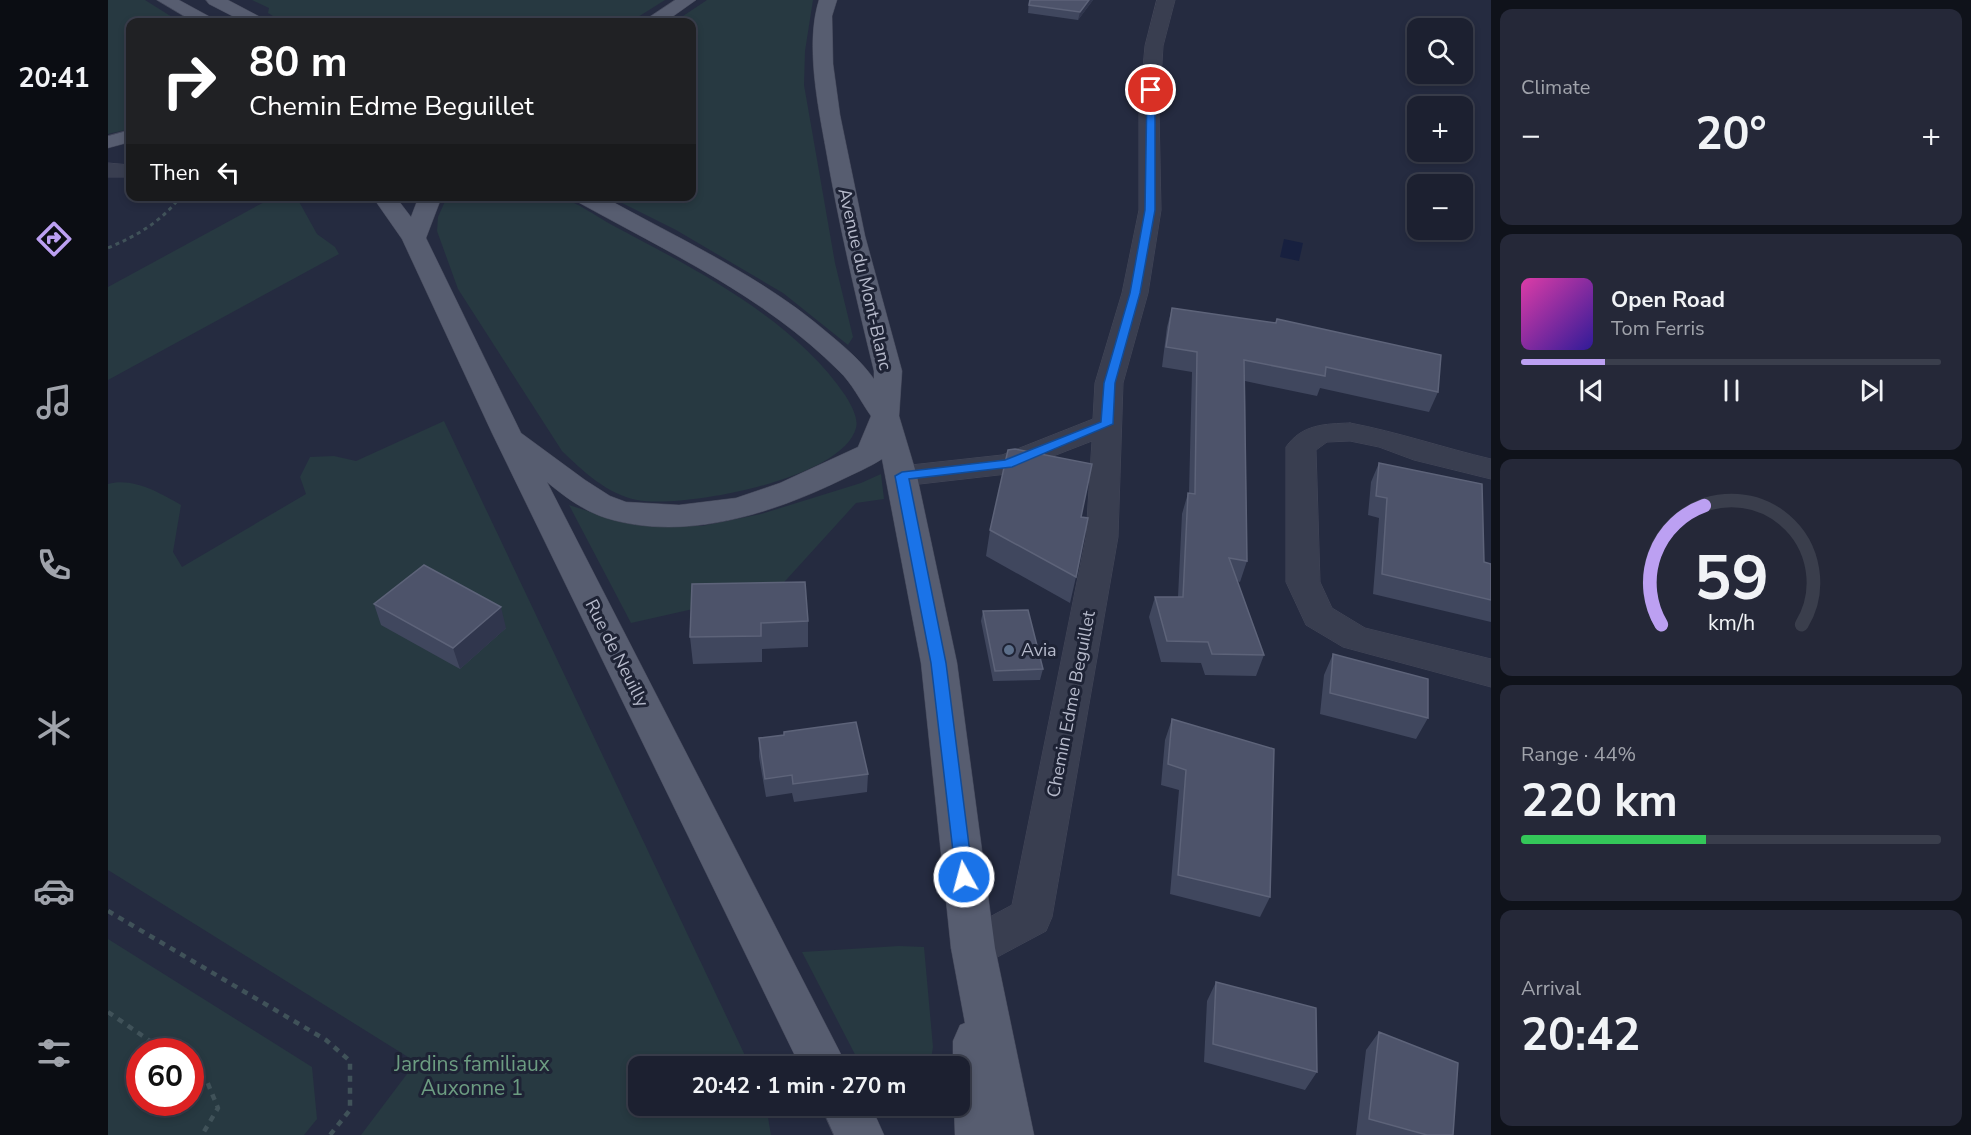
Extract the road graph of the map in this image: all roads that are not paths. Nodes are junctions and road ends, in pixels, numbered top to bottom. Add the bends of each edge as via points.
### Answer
1 (166, 0) edge
2 (215, 0) edge
3 (687, 0) edge
4 (828, 0) edge
5 (1166, 0) edge
6 (199, 18) edge
7 (249, 18) edge
8 (660, 18) edge
9 (126, 137) edge
10 (108, 142) edge
11 (108, 170) edge
12 (126, 171) edge
13 (387, 201) edge
14 (428, 201) edge
15 (593, 201) edge
16 (414, 238) junction
17 (885, 416) junction
18 (1107, 424) junction
19 (507, 433) junction
20 (1491, 469) edge
21 (902, 476) junction
22 (1491, 673) edge
23 (973, 948) junction
24 (819, 1056) edge
25 (850, 1116) edge
26 (860, 1135) edge
27 (979, 1135) edge
28 (1010, 1135) edge

1 - 6 main road
2 - 7 main road
3 - 8 main road
4 - 17 main road, Avenue du Mont-Blanc via 824,64 830,115 853,236 888,371
5 - 18 street, Chemin Edme Beguillet via 1154,46 1149,112 1150,210 1135,293 1109,383
9 - 10 main road
11 - 12 street
13 - 16 main road, Rue de Neuilly
14 - 16 main road
15 - 17 main road via 759,292 795,318 850,367
16 - 19 main road, Rue de Neuilly
17 - 19 main road via 871,453 826,476 760,503 711,514 670,516 614,510 575,488
17 - 21 main road, Avenue du Mont-Blanc
18 - 21 street via 1007,464
18 - 23 street, Chemin Edme Beguillet via 1102,537 1031,917
19 - 24 main road, Rue de Neuilly
20 - 22 street via 1350,432 1320,433 1301,447 1303,582 1318,616 1355,638
21 - 23 main road, Avenue du Mont-Blanc via 939,663
23 - 27 main road
23 - 28 main road
25 - 26 main road

